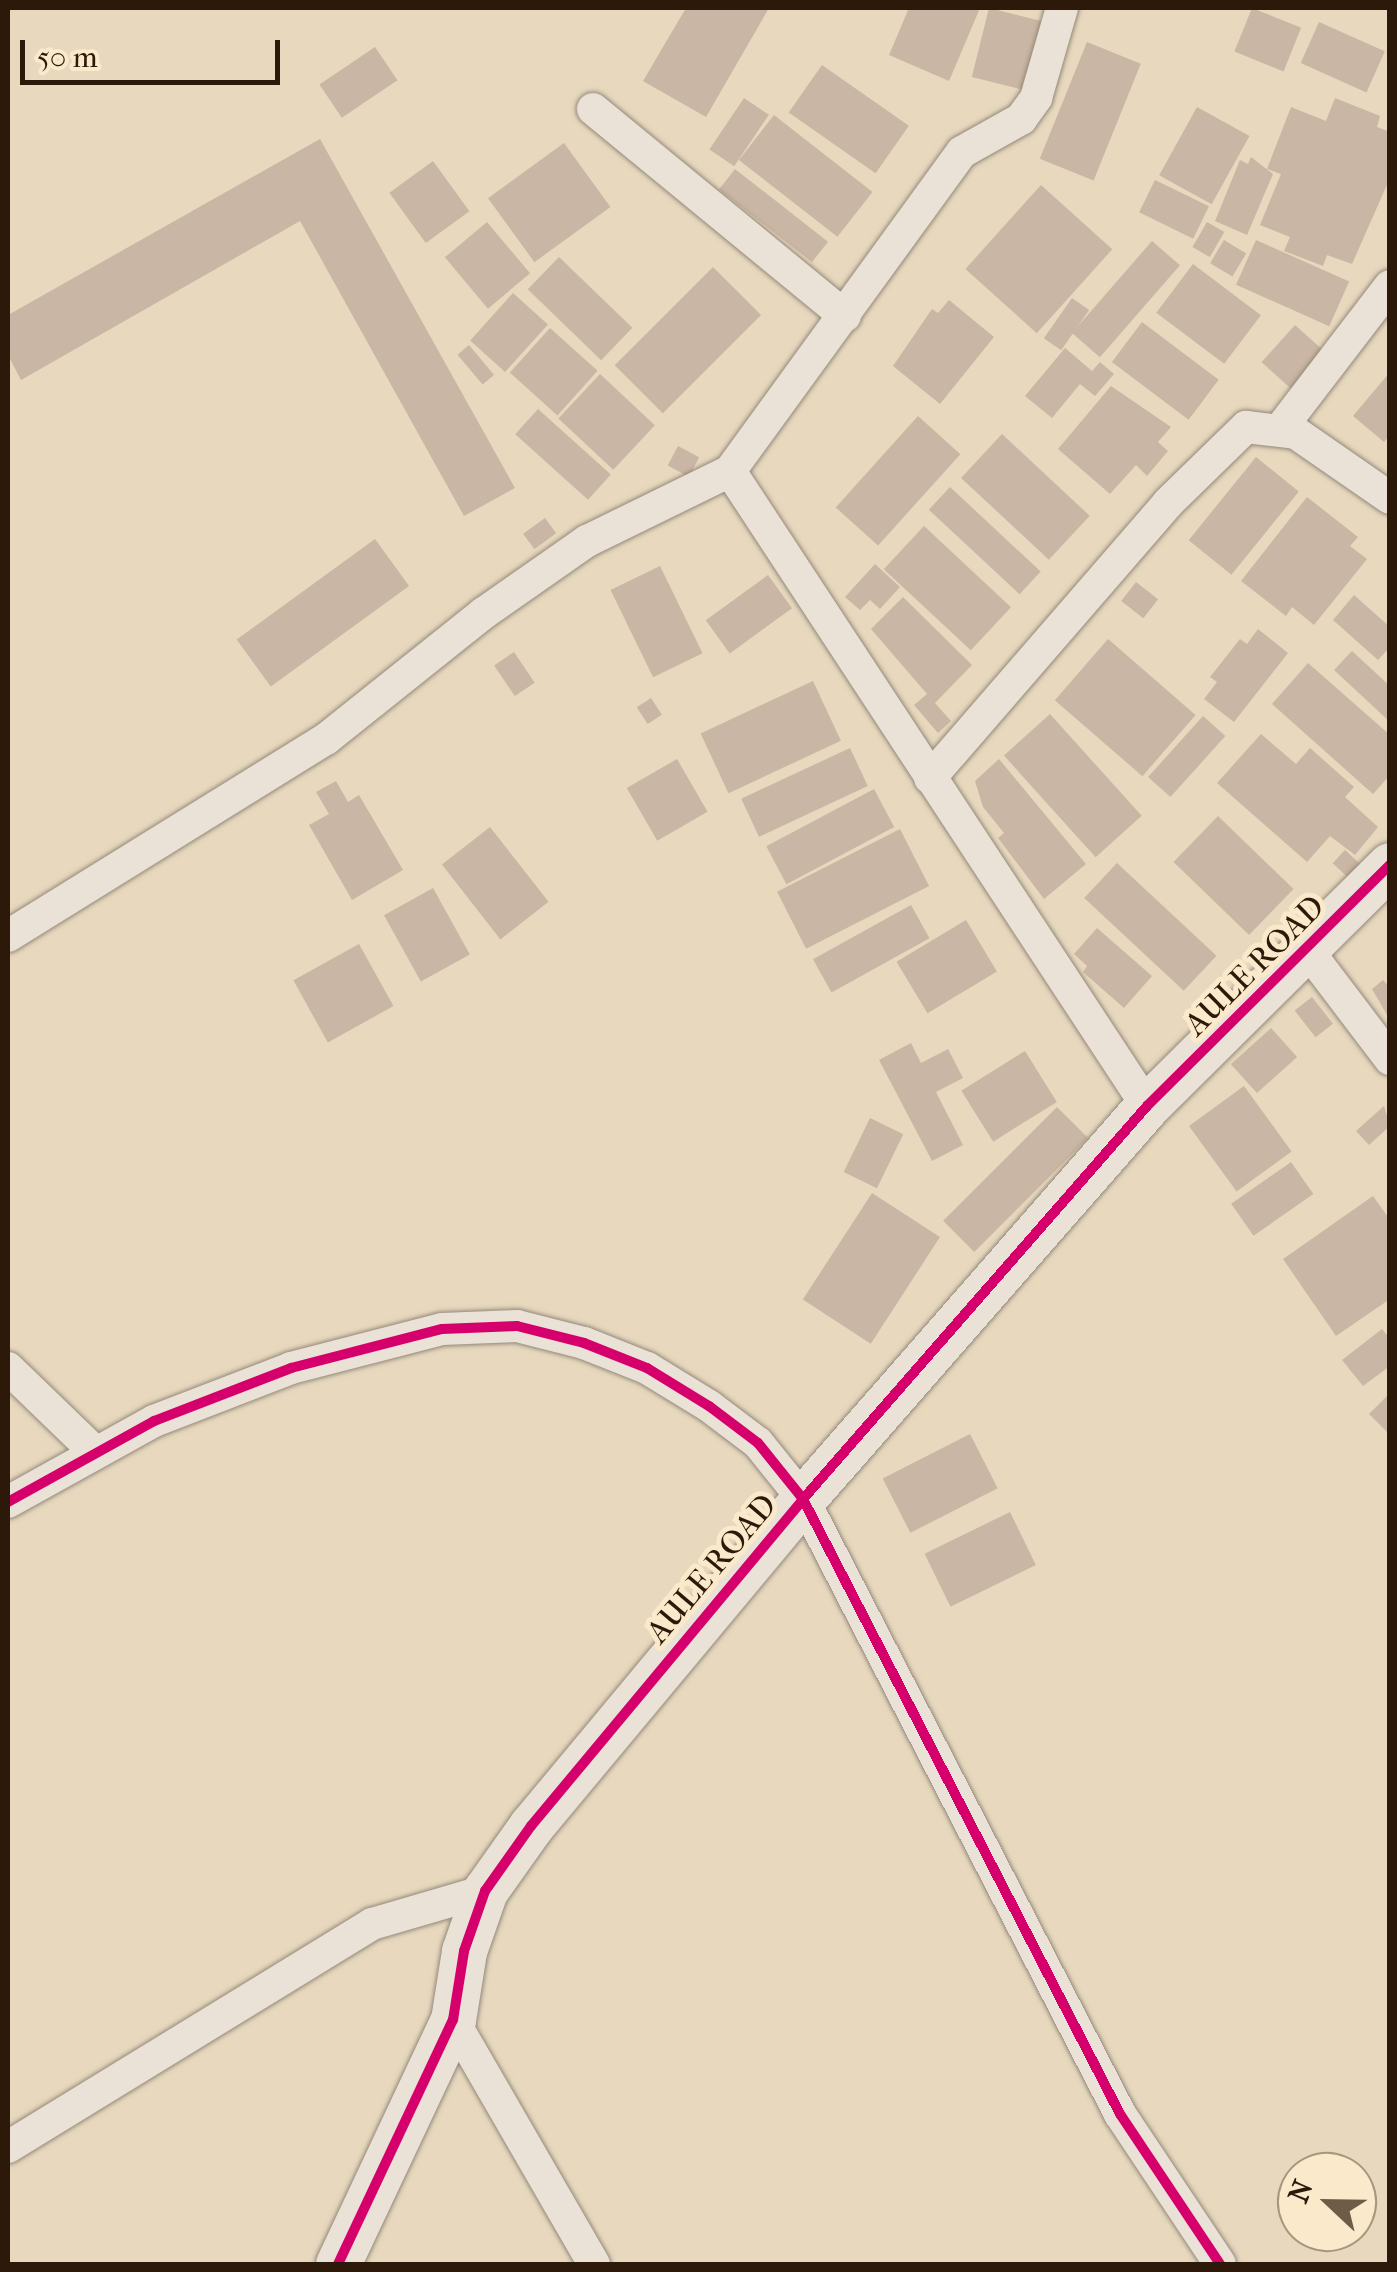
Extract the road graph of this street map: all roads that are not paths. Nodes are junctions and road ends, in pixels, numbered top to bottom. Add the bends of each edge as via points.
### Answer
1 (1062, 8) edge
2 (592, 110) dead end
3 (1390, 286) edge
4 (845, 316) junction
5 (1282, 428) junction
6 (730, 471) junction
7 (1390, 498) edge
8 (930, 778) junction
9 (1390, 865) edge
10 (8, 936) edge
11 (1308, 950) junction
12 (1390, 1059) edge
13 (1146, 1106) junction
14 (8, 1368) edge
15 (96, 1453) junction
16 (803, 1499) junction
17 (8, 1502) edge
18 (485, 1891) junction
19 (453, 2020) junction
20 (8, 2147) edge
21 (338, 2264) edge
22 (594, 2264) edge
23 (1220, 2264) edge

1 - 4 street via 1036,98 1021,119 962,152
2 - 4 street
3 - 5 street
4 - 6 street
5 - 7 street
5 - 8 street via 1246,428 1208,460
6 - 8 street
6 - 10 street via 587,541 326,739
8 - 13 street
9 - 11 street, AULE ROAD
11 - 12 street
11 - 13 street, AULE ROAD
13 - 16 street, AULE ROAD
14 - 15 street
15 - 16 street via 154,1421 291,1368 442,1329 517,1326 647,1368 710,1406 758,1443
15 - 17 street
16 - 18 street, AULE ROAD
16 - 23 street via 1120,2114
18 - 19 street, AULE ROAD via 464,1950
18 - 20 street via 372,1924
19 - 21 street, AULE ROAD
19 - 22 street

